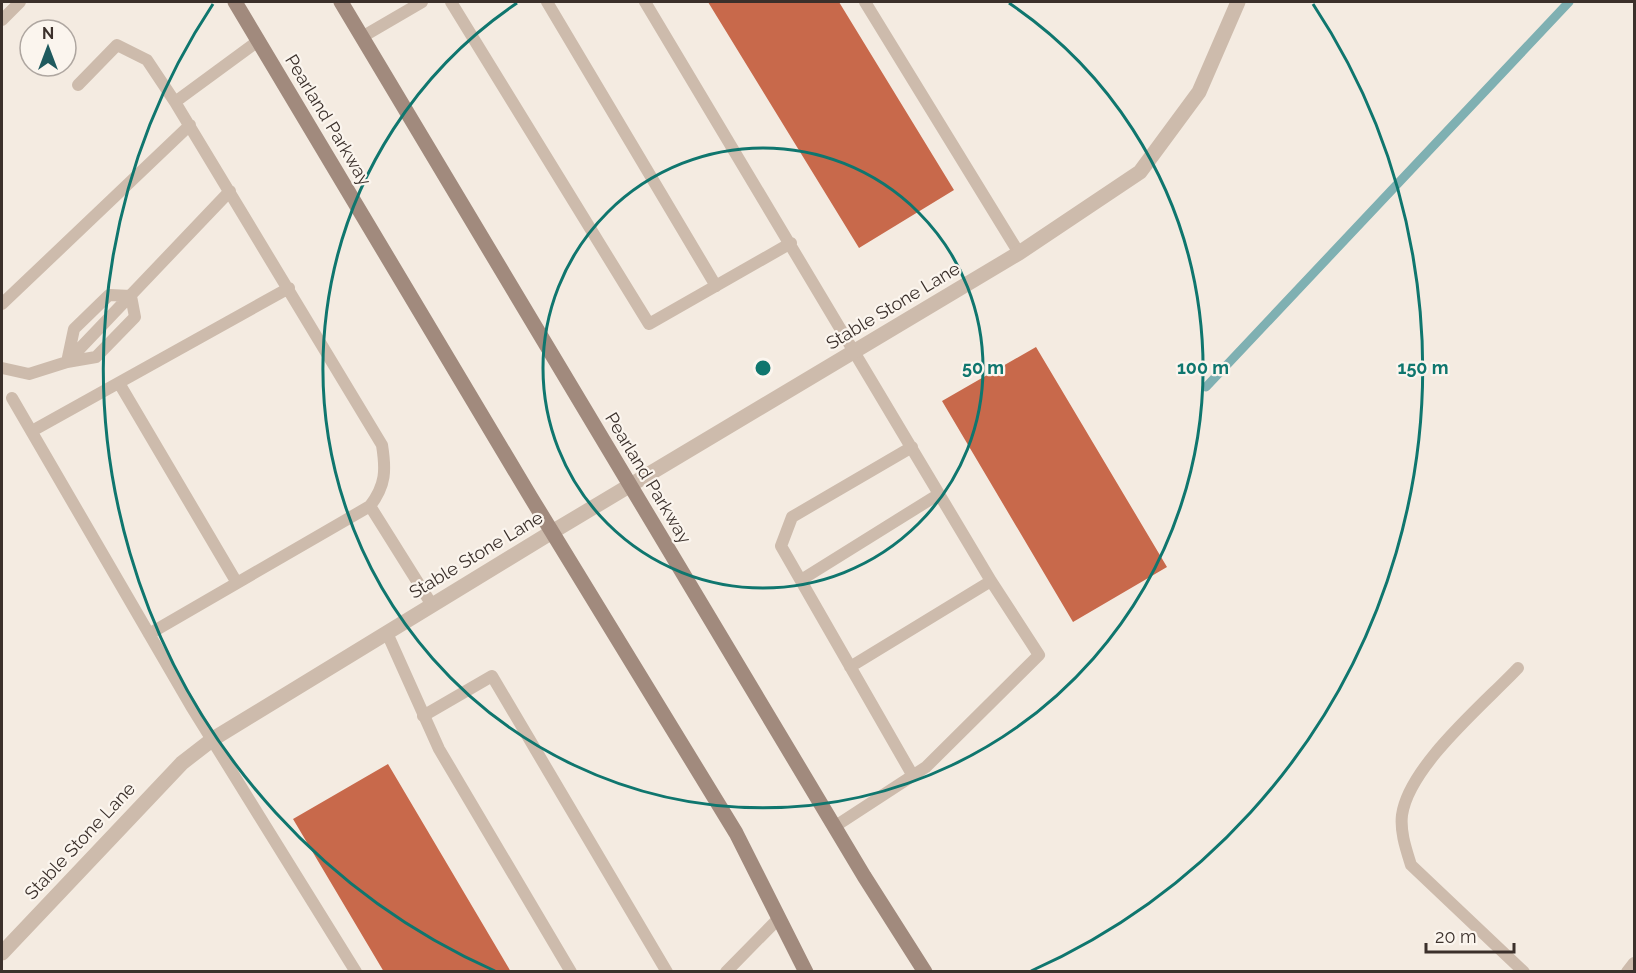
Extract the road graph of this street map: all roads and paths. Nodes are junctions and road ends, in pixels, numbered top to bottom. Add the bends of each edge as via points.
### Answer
1 (20, 2) edge
2 (235, 2) edge
3 (341, 2) edge
4 (422, 2) edge
5 (467, 2) edge
6 (547, 2) edge
7 (645, 2) edge
8 (865, 2) edge
9 (1238, 2) edge
10 (453, 5) edge
11 (2, 20) edge
12 (362, 37) junction
13 (258, 41) junction
14 (78, 85) dead end
15 (175, 102) junction
16 (190, 125) junction
17 (230, 191) junction
18 (791, 243) junction
19 (1019, 253) junction
20 (716, 286) junction
21 (290, 288) junction
22 (130, 296) junction
23 (2, 304) edge
24 (855, 351) junction
25 (67, 362) junction
26 (2, 368) edge
27 (119, 383) junction
28 (12, 399) dead end
29 (32, 431) junction
30 (912, 447) junction
31 (630, 486) junction
32 (939, 494) junction
33 (370, 506) junction
34 (552, 532) junction
35 (801, 580) junction
36 (991, 581) junction
37 (237, 583) junction
38 (432, 605) junction
39 (149, 633) junction
40 (387, 633) junction
41 (850, 667) junction
42 (1518, 668) dead end
43 (423, 716) junction
44 (213, 739) junction
45 (913, 776) junction
46 (834, 827) junction
47 (779, 918) junction
48 (2, 953) edge
49 (1635, 963) edge
50 (356, 972) edge
51 (571, 972) edge
52 (667, 972) edge
53 (726, 972) edge
54 (806, 972) edge
55 (925, 972) edge
56 (1524, 972) edge
57 (1626, 972) edge

1 - 11 lane
2 - 13 main road, Pearland Parkway
3 - 12 main road, Pearland Parkway
4 - 12 lane
5 - 10 lane
6 - 20 lane
7 - 18 lane
8 - 19 lane
9 - 19 street, Stable Stone Lane via 1200,92 1140,172
10 - 20 lane via 649,324
12 - 31 main road, Pearland Parkway
13 - 15 lane
13 - 34 main road, Pearland Parkway
14 - 15 lane via 117,45 147,60
15 - 16 lane
16 - 17 lane
16 - 23 lane
17 - 21 lane
17 - 22 lane
18 - 20 lane
18 - 24 lane
19 - 24 street, Stable Stone Lane
21 - 27 lane
21 - 33 lane via 382,445 386,473 380,493
22 - 25 lane
22 - 25 lane via 109,295 74,329
22 - 25 lane via 135,317 96,357
24 - 30 lane
24 - 31 street, Stable Stone Lane
25 - 26 lane via 29,374
27 - 29 lane
27 - 37 lane
28 - 29 lane
29 - 39 lane
30 - 32 lane
30 - 35 lane via 792,517 781,546
31 - 34 street, Stable Stone Lane
31 - 46 main road, Pearland Parkway
32 - 35 lane
32 - 36 lane
33 - 37 lane
33 - 38 lane
34 - 38 street, Stable Stone Lane
34 - 47 main road, Pearland Parkway via 736,833
35 - 41 lane
36 - 41 lane
36 - 45 lane via 1039,655
37 - 39 lane
38 - 40 street, Stable Stone Lane
39 - 44 lane
40 - 43 lane
40 - 44 street, Stable Stone Lane
41 - 45 lane
42 - 56 lane via 1426,764 1402,815 1411,865
43 - 51 lane
43 - 52 lane via 492,676
44 - 48 street, Stable Stone Lane via 182,763
44 - 50 lane
45 - 46 lane
46 - 55 main road, Pearland Parkway
47 - 53 lane
47 - 54 main road, Pearland Parkway
49 - 57 lane

